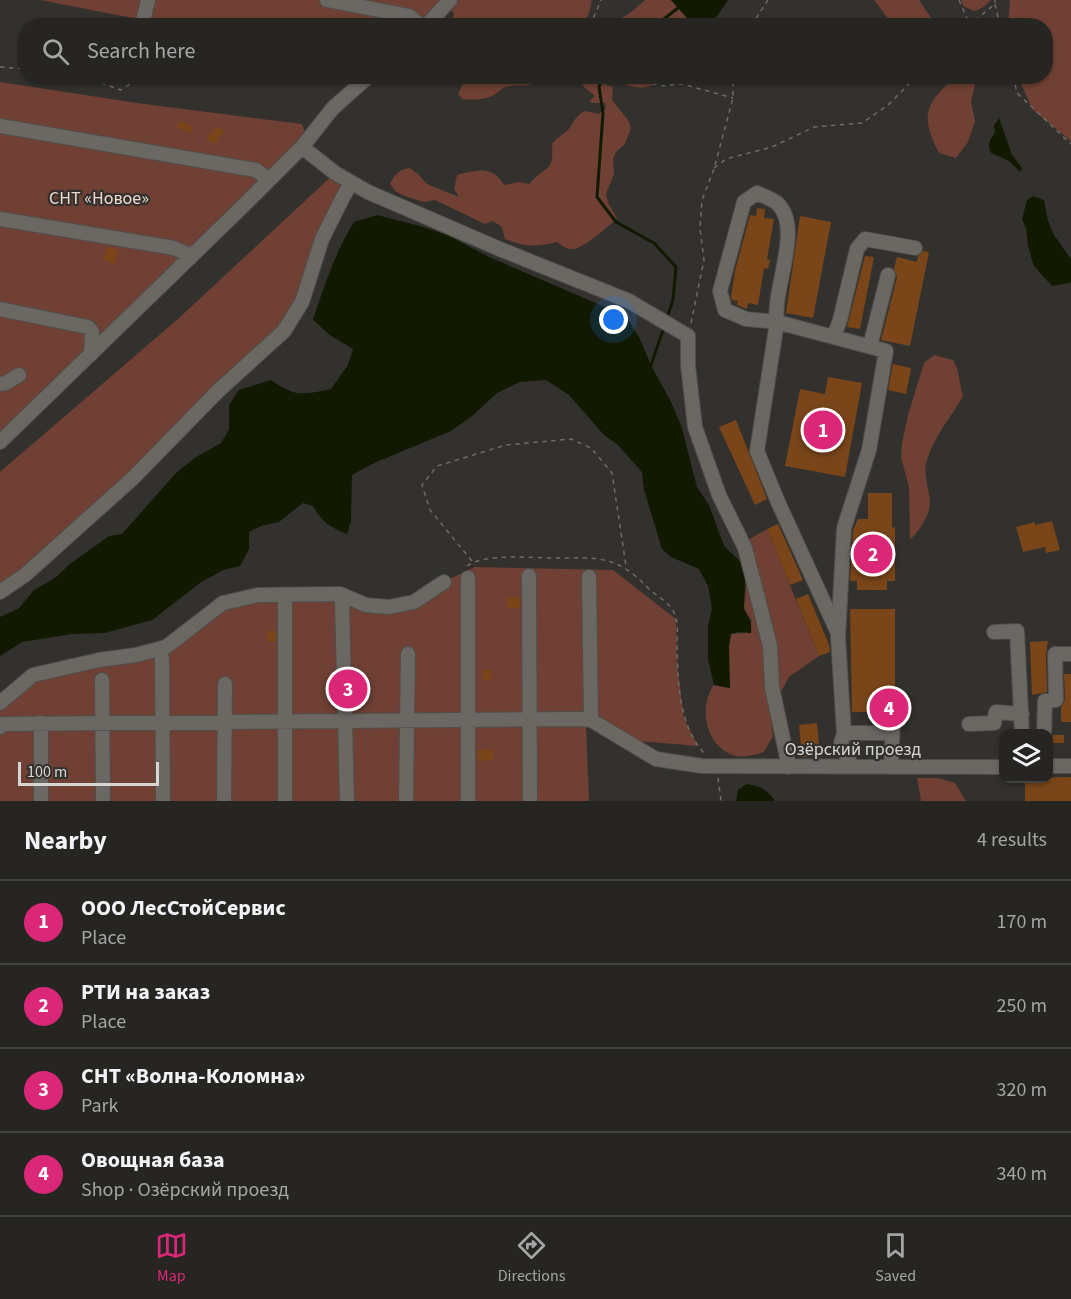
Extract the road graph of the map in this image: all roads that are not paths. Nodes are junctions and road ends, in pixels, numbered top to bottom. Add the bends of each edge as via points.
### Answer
1 (148, 0) edge
2 (327, 0) edge
3 (450, 0) edge
4 (144, 18) edge
5 (412, 18) edge
6 (433, 18) edge
7 (360, 84) edge
8 (0, 126) edge
9 (302, 147) junction
10 (269, 180) junction
11 (351, 183) junction
12 (0, 219) edge
13 (915, 248) dead end
14 (190, 258) junction
15 (888, 275) dead end
16 (0, 309) edge
17 (777, 322) junction
18 (834, 336) junction
19 (870, 346) junction
20 (91, 354) junction
21 (19, 375) dead end
22 (0, 384) edge
23 (0, 442) edge
24 (465, 573) road end
25 (528, 576) dead end
26 (589, 577) dead end
27 (444, 582) dead end
28 (0, 592) edge
29 (340, 594) junction
30 (285, 604) dead end
31 (994, 632) dead end
32 (838, 633) junction
33 (408, 654) dead end
34 (1071, 654) edge
35 (162, 658) dead end
36 (102, 680) dead end
37 (225, 684) dead end
38 (0, 703) edge
39 (1022, 714) junction
40 (468, 720) junction
41 (530, 720) junction
42 (591, 720) junction
43 (346, 721) junction
44 (406, 721) junction
45 (163, 722) junction
46 (224, 722) junction
47 (284, 722) junction
48 (41, 723) junction
49 (103, 723) junction
50 (969, 724) dead end
51 (0, 727) edge
52 (1022, 729) edge
53 (1044, 729) edge
54 (844, 733) junction
55 (999, 766) edge
56 (1053, 766) edge
57 (1071, 766) edge
58 (789, 767) junction
59 (852, 767) junction
60 (891, 767) junction
61 (41, 801) edge
62 (103, 801) edge
63 (163, 801) edge
64 (224, 801) edge
65 (285, 801) edge
66 (346, 801) edge
67 (406, 801) edge
68 (468, 801) edge
69 (530, 801) edge

1 - 4 street
2 - 5 street
3 - 6 street
7 - 9 street via 333,108
8 - 10 street via 256,170
9 - 10 street
9 - 11 street
10 - 14 street
11 - 28 street via 322,239 302,302 284,331 218,391 133,478 25,575
11 - 58 street via 629,301 688,336 695,427 719,495 745,548 770,646 772,687
12 - 14 street via 174,248
13 - 18 street via 865,239 856,249
14 - 20 street
15 - 19 street
16 - 20 street via 88,327 92,332
17 - 17 street via 746,319 725,310 720,291 744,202 757,193 777,203 788,219 775,310
17 - 18 street
17 - 32 street via 757,451
18 - 19 street
19 - 32 street via 886,351 869,450 844,528
20 - 23 street
21 - 22 street
24 - 40 street
25 - 41 street
26 - 42 street
27 - 29 street via 414,602 389,607 366,605
29 - 38 street via 258,596 223,603 166,647 33,675
29 - 43 street
30 - 47 street
31 - 39 street via 1017,631
32 - 54 street
33 - 44 street
34 - 53 street via 1055,654 1056,700 1045,701
35 - 45 street
36 - 49 street
37 - 46 street
39 - 50 street via 996,712 994,723
39 - 52 street
40 - 41 street
40 - 44 street
40 - 68 street
41 - 42 street
41 - 69 street
42 - 58 street, Озёрский проезд via 656,759 702,766
43 - 44 street
43 - 47 street
43 - 66 street
44 - 67 street
45 - 46 street
45 - 49 street
45 - 63 street
46 - 47 street
46 - 64 street
47 - 65 street
48 - 49 street
48 - 51 street
48 - 61 street
49 - 62 street
54 - 59 street via 841,743
54 - 60 street via 892,727
55 - 60 street, Озёрский проезд
56 - 57 street
58 - 59 street, Озёрский проезд
59 - 60 street, Озёрский проезд

